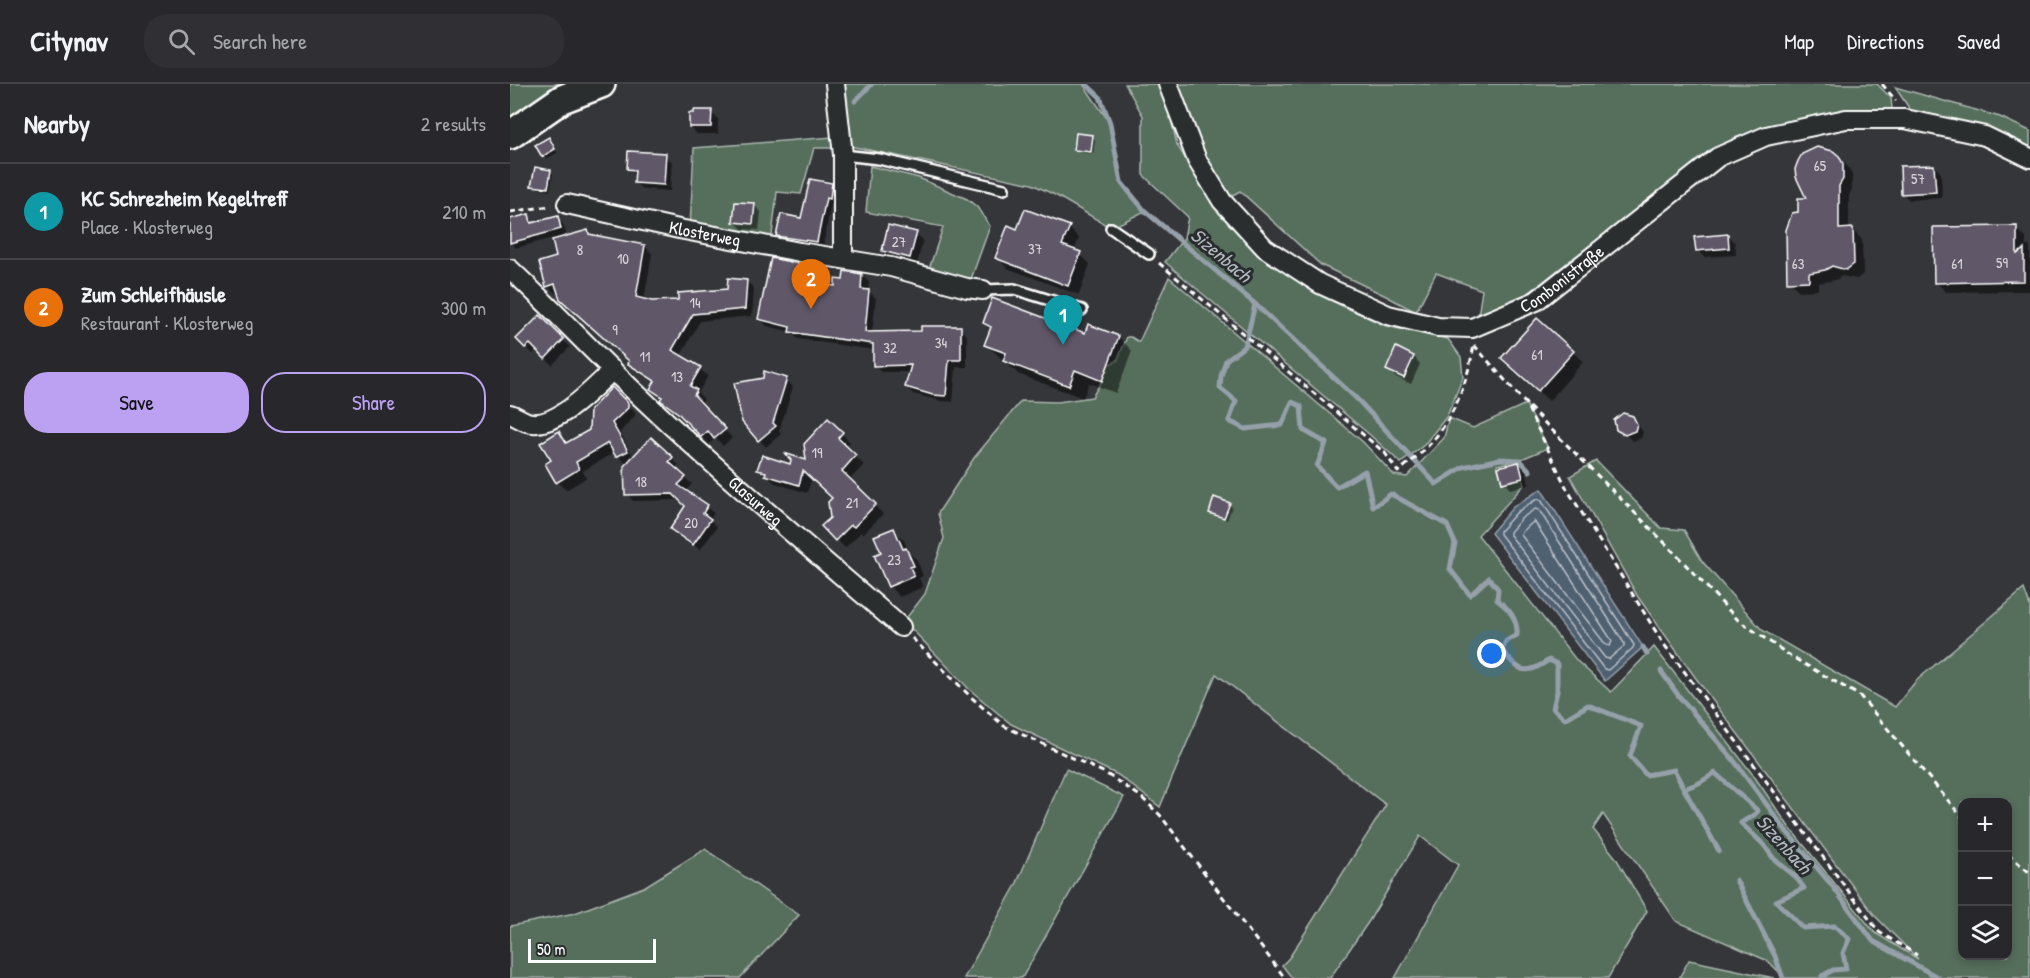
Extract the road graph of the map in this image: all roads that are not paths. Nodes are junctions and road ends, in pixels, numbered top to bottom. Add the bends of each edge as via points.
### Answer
1 (834, 84) edge
2 (1168, 84) edge
3 (595, 85) edge
4 (510, 135) edge
5 (843, 155) junction
6 (2030, 158) edge
7 (1004, 189) dead end
8 (567, 204) road end
9 (1110, 228) dead end
10 (1149, 254) road end
11 (843, 259) junction
12 (510, 269) edge
13 (983, 290) joint
14 (1082, 310) dead end
15 (613, 370) junction
16 (510, 414) edge
17 (901, 627) road end

1 - 5 street
2 - 6 street, Combonistraße via 1197,160 1222,201 1265,248 1320,284 1388,315 1473,337 1536,301 1718,157 1766,136 1846,119 1905,119 1985,136
3 - 4 main road via 562,99
5 - 7 lane via 879,159
5 - 11 street
8 - 11 street, Klosterweg
9 - 10 lane
11 - 13 street, Klosterweg
12 - 15 street, Glasurweg
13 - 14 lane via 1014,289
15 - 16 street via 555,418 529,423
15 - 17 street, Glasurweg via 720,470

